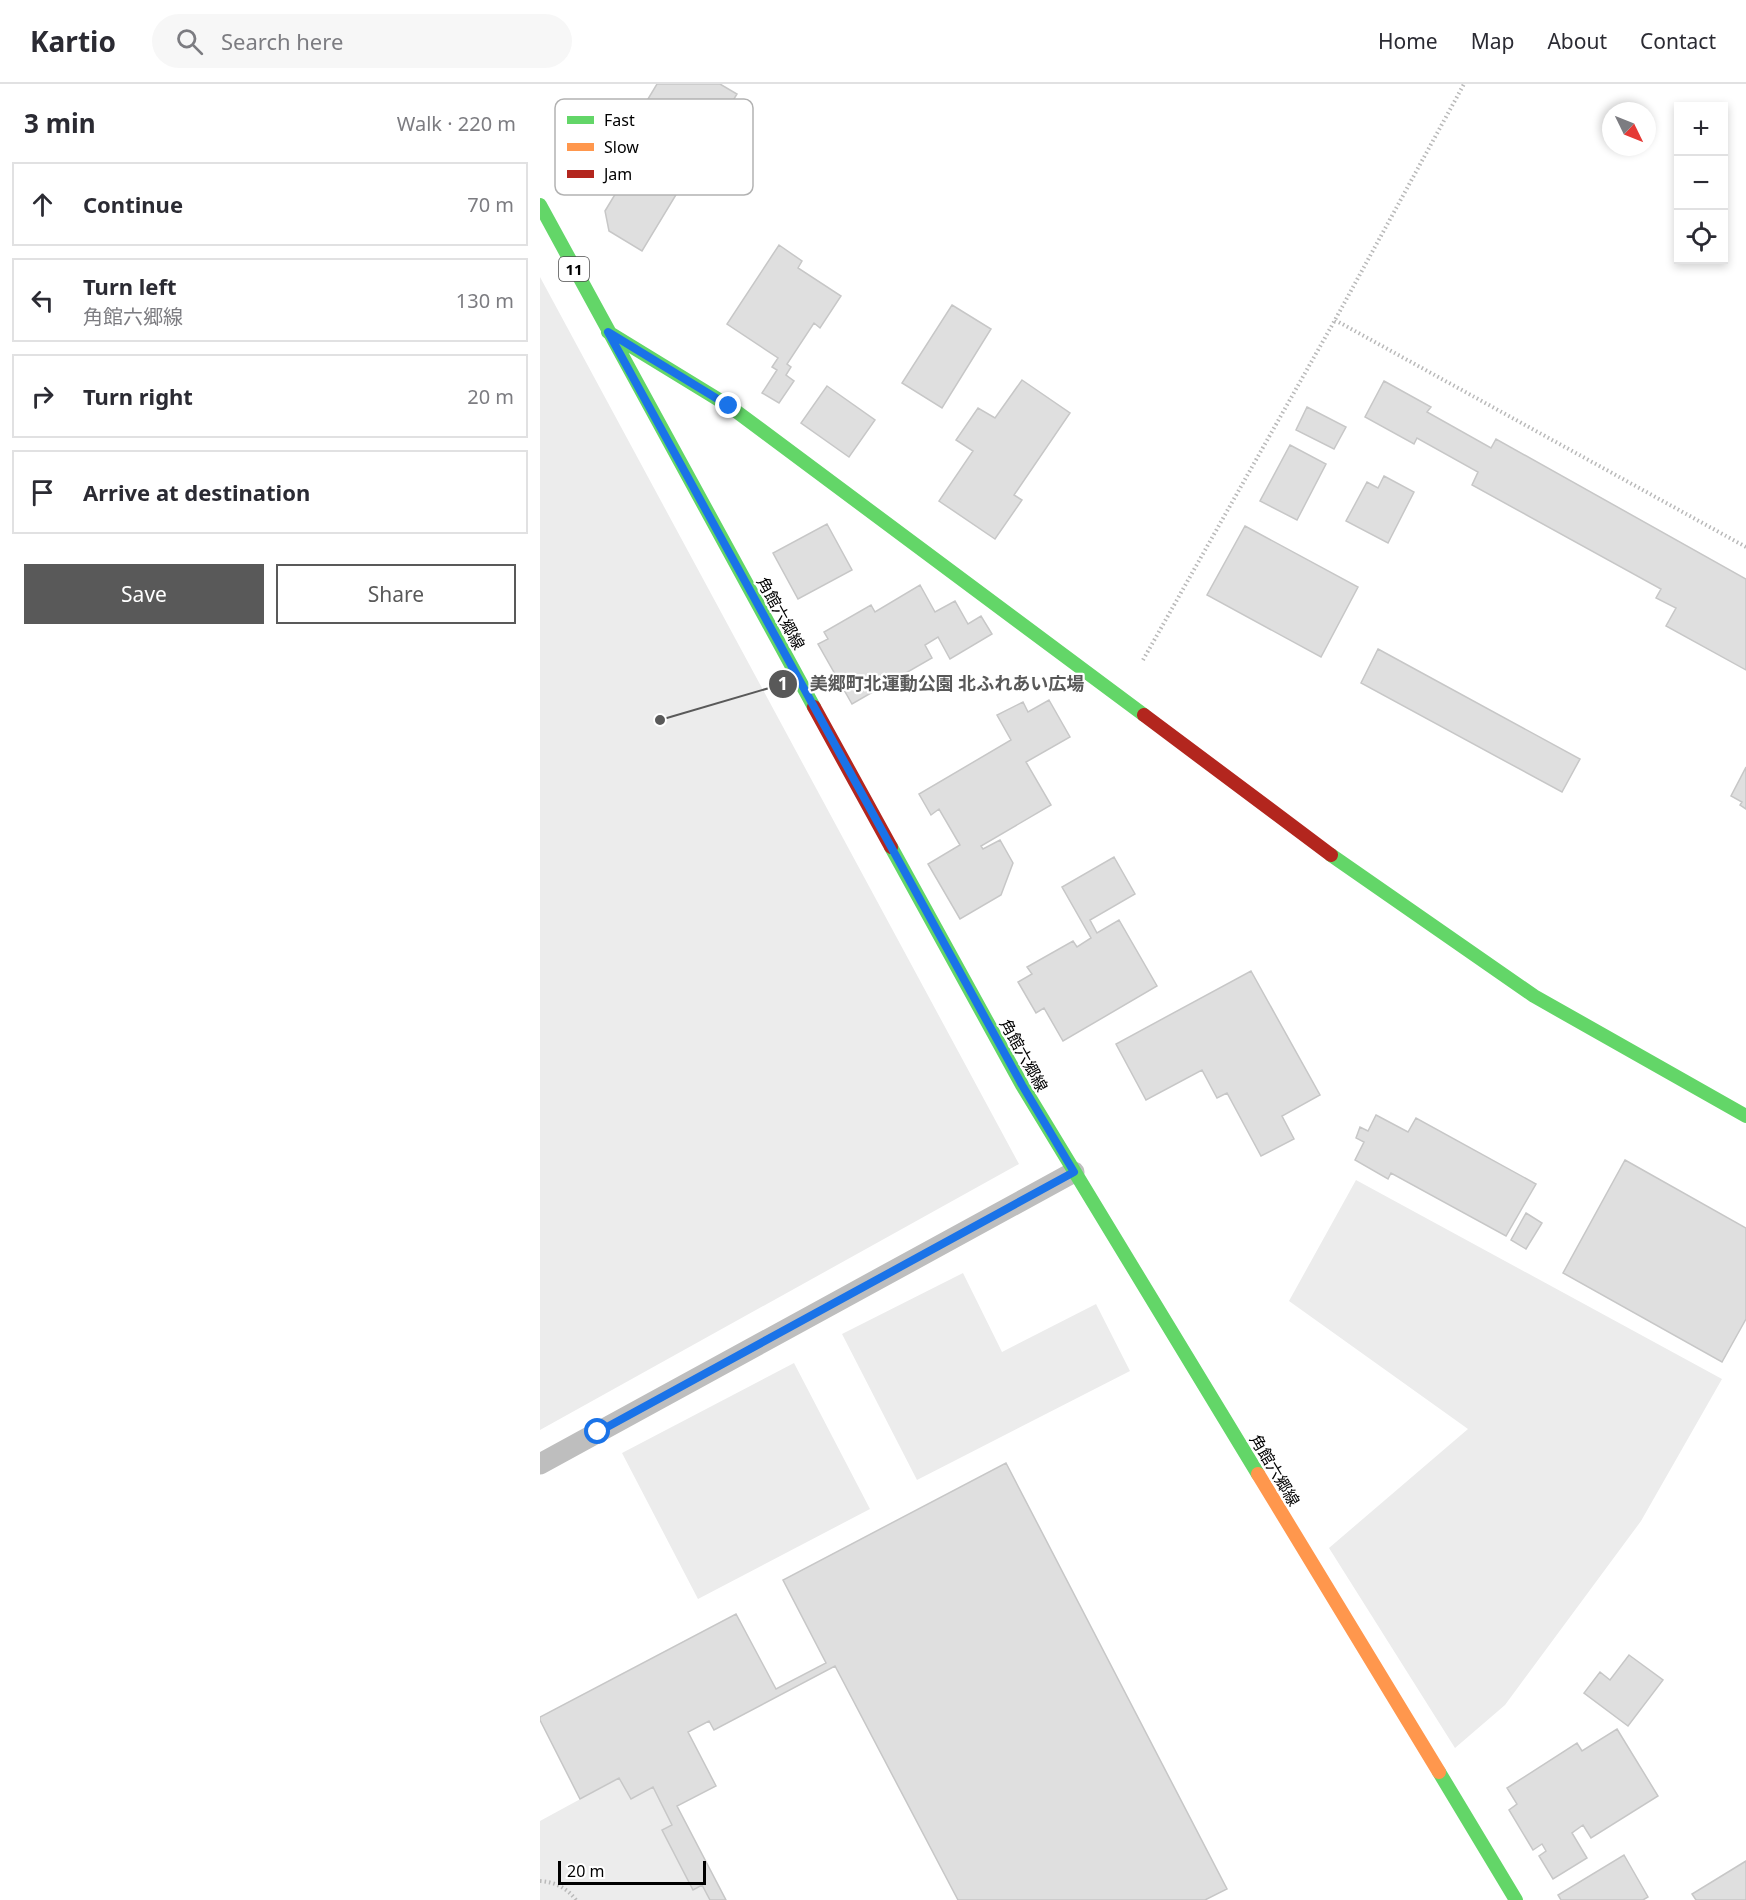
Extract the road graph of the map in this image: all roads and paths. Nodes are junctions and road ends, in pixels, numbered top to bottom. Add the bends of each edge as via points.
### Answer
1 (1464, 84) edge
2 (540, 205) edge
3 (1335, 320) junction
4 (608, 332) junction
5 (1746, 547) edge
6 (1122, 697) junction
7 (1746, 1116) edge
8 (1074, 1172) junction
9 (540, 1464) edge
10 (540, 1881) edge
11 (576, 1900) edge
12 (1516, 1900) edge

1 - 3 path
2 - 4 main road, 角館六郷線 / 11
3 - 5 path
3 - 6 path
4 - 6 main road via 729,406
4 - 8 main road, 角館六郷線 / 11 via 1022,1085
6 - 7 main road via 1331,855 1534,996
8 - 9 lane
8 - 12 main road, 角館六郷線 / 11
10 - 11 path via 555,1883

